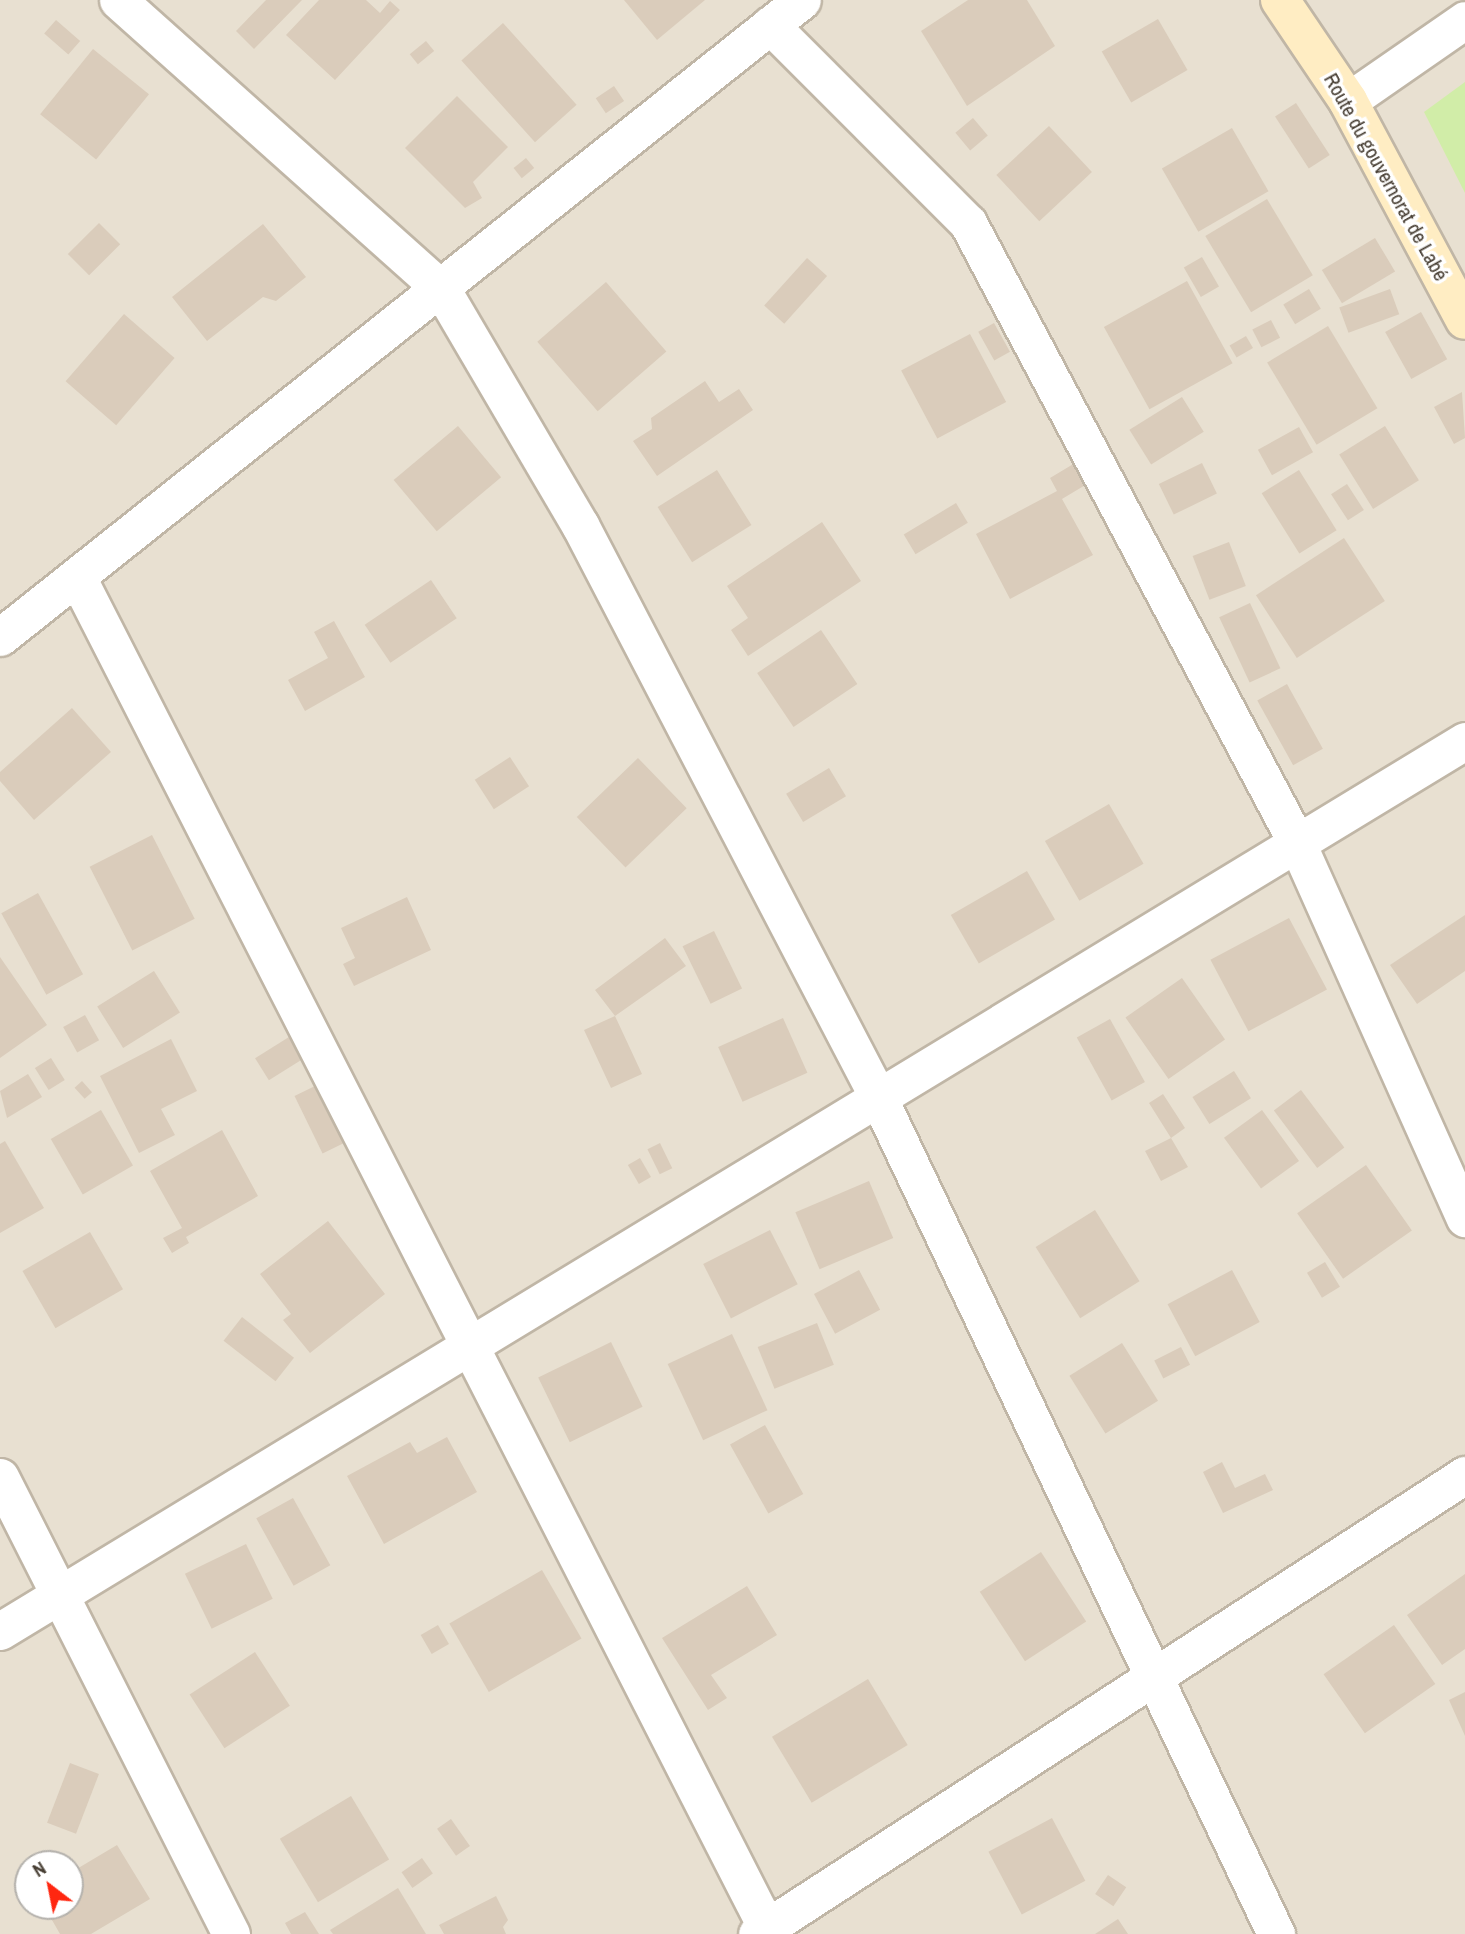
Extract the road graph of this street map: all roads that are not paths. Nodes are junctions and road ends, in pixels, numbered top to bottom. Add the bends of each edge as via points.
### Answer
1 (117, 0) edge
2 (802, 0) edge
3 (1280, 0) edge
4 (1465, 20) edge
5 (770, 25) junction
6 (1348, 101) junction
7 (442, 290) junction
8 (1465, 320) edge
9 (76, 577) junction
10 (0, 637) edge
11 (1465, 741) edge
12 (1297, 843) junction
13 (879, 1099) junction
14 (1465, 1218) edge
15 (469, 1345) junction
16 (1465, 1475) edge
17 (0, 1477) edge
18 (61, 1593) junction
19 (0, 1631) edge
20 (1154, 1676) junction
21 (764, 1932) edge
22 (231, 1934) edge
23 (1276, 1934) edge

1 - 7 street
2 - 5 street
3 - 6 street, Route du gouvernorat de Labé
4 - 6 street
5 - 7 street
5 - 12 street via 968,223
6 - 8 street, Route du gouvernorat de Labé
7 - 9 street
7 - 13 street via 580,525
9 - 10 street
9 - 15 street
11 - 12 street
12 - 13 street
12 - 14 street
13 - 15 street
13 - 20 street
15 - 18 street
15 - 21 street
16 - 20 street
17 - 18 street
18 - 19 street
18 - 22 street
20 - 21 street
20 - 23 street

